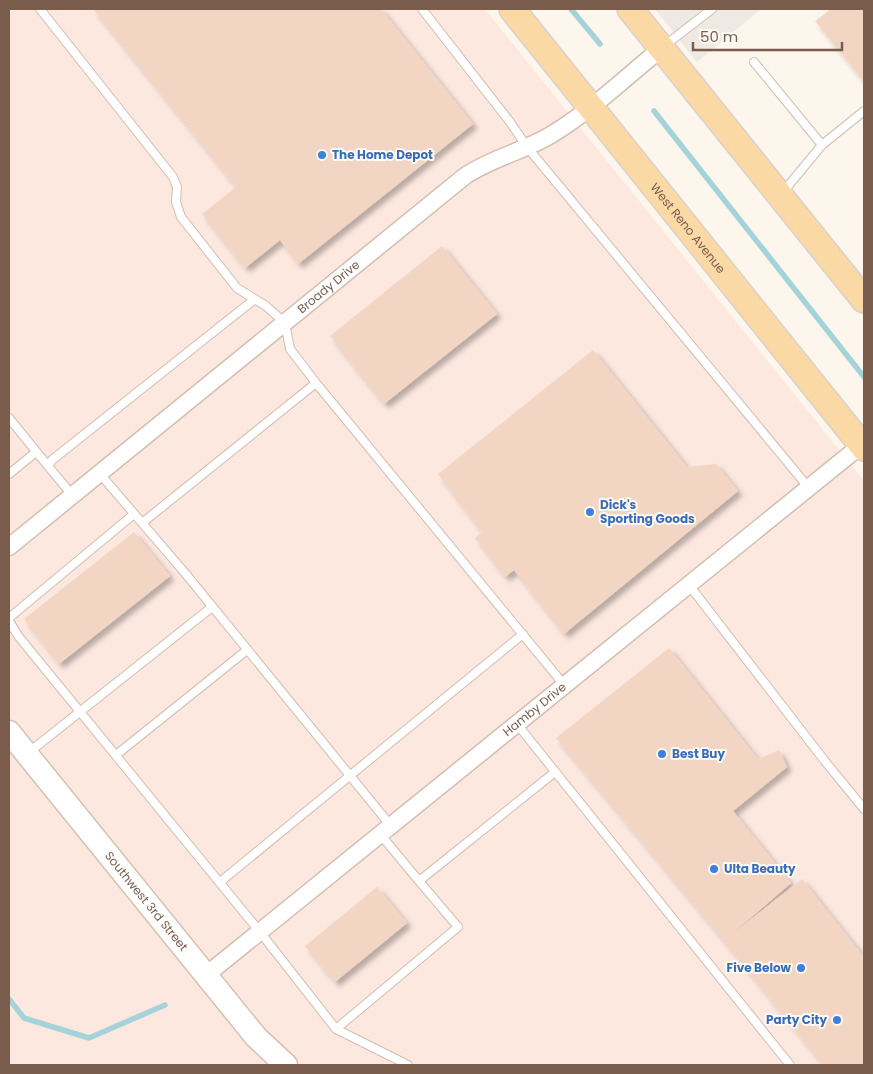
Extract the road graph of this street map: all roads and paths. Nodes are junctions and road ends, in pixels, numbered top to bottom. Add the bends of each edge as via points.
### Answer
1 (40, 9) edge
2 (422, 9) edge
3 (512, 9) edge
4 (630, 9) edge
5 (709, 10) edge
6 (662, 48) junction
7 (754, 62) dead end
8 (590, 106) junction
9 (864, 111) edge
10 (822, 145) junction
11 (527, 147) junction
12 (780, 196) junction
13 (255, 299) junction
14 (864, 300) edge
15 (285, 323) junction
16 (316, 383) junction
17 (9, 418) edge
18 (863, 446) edge
19 (36, 452) junction
20 (48, 466) junction
21 (9, 474) edge
22 (100, 474) junction
23 (809, 488) junction
24 (73, 496) junction
25 (134, 514) junction
26 (142, 523) junction
27 (9, 548) edge
28 (689, 585) junction
29 (212, 607) junction
30 (9, 619) edge
31 (522, 634) junction
32 (247, 650) junction
33 (565, 686) junction
34 (81, 711) junction
35 (517, 724) junction
36 (9, 732) edge
37 (27, 755) junction
38 (116, 755) junction
39 (555, 772) junction
40 (350, 774) junction
41 (864, 809) edge
42 (386, 830) junction
43 (419, 881) junction
44 (220, 882) junction
45 (260, 932) junction
46 (205, 976) junction
47 (336, 1028) junction
48 (392, 1057) junction
49 (286, 1065) edge
50 (388, 1065) edge
51 (408, 1065) edge
52 (790, 1065) edge

1 - 13 lane via 173,177 181,217 237,288
2 - 11 lane
3 - 8 main road, West Reno Avenue
4 - 6 main road
5 - 6 lane
6 - 8 street, Broady Drive
6 - 12 main road
7 - 10 lane
8 - 11 street, Broady Drive via 569,124
8 - 18 main road, West Reno Avenue
9 - 10 lane
10 - 12 lane
11 - 15 street, Broady Drive via 481,165
11 - 23 lane
12 - 14 main road
13 - 15 lane
13 - 20 lane
15 - 16 lane via 290,349
15 - 22 street, Broady Drive
16 - 26 lane
16 - 31 lane
17 - 19 lane
18 - 23 street, Hamby Drive
19 - 20 lane
19 - 21 lane
20 - 24 lane
22 - 24 street, Broady Drive
22 - 25 lane
23 - 28 street, Hamby Drive
24 - 27 street, Broady Drive
25 - 26 lane
25 - 30 lane
26 - 29 lane
28 - 33 street, Hamby Drive
28 - 41 lane
29 - 32 lane
29 - 34 lane
30 - 34 lane via 19,637
31 - 33 lane
31 - 40 lane
32 - 38 lane
32 - 40 lane
33 - 35 street, Hamby Drive
34 - 37 lane
34 - 38 lane
35 - 39 lane
35 - 42 street, Hamby Drive
36 - 37 main road, Southwest 3rd Street
37 - 46 main road, Southwest 3rd Street
38 - 44 lane
39 - 43 lane
39 - 52 lane
40 - 42 lane
40 - 44 lane
42 - 43 lane
42 - 45 street, Hamby Drive
43 - 47 lane via 458,927
44 - 45 lane
45 - 46 street, Hamby Drive
45 - 47 lane
46 - 49 main road, Southwest 3rd Street via 256,1038
47 - 48 lane
48 - 50 lane
48 - 51 lane

